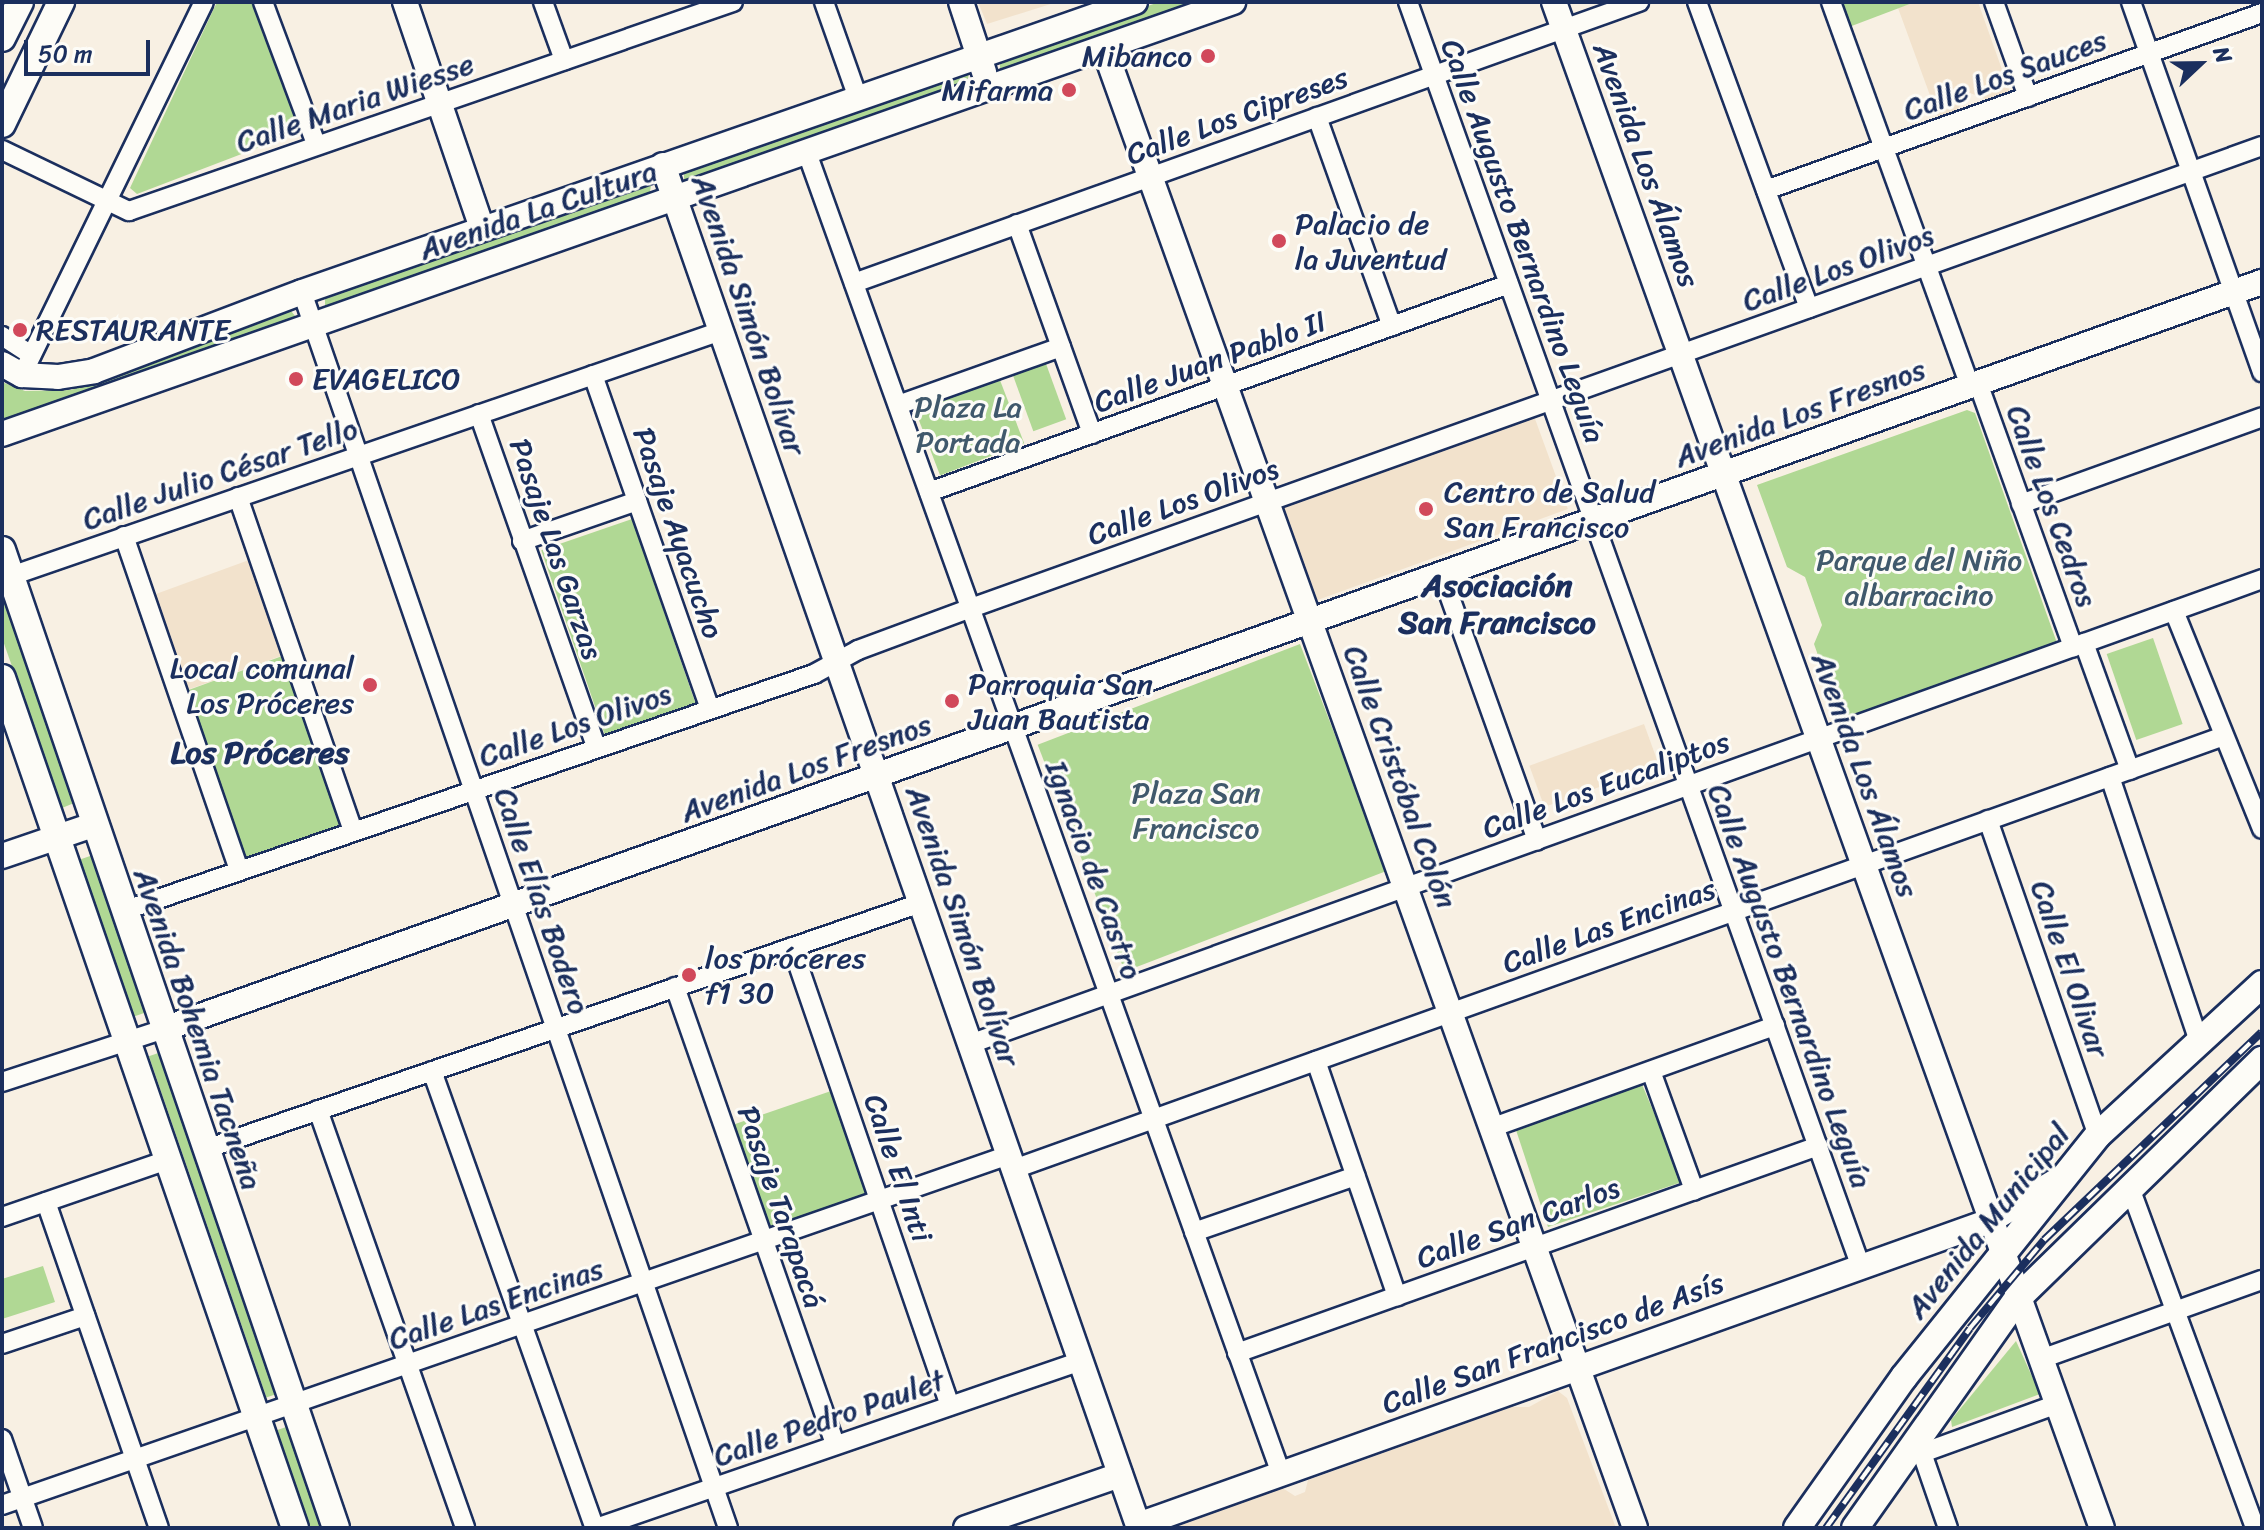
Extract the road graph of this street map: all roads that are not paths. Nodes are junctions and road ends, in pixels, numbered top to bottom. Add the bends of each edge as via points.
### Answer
1 (20, 2) edge
2 (61, 2) edge
3 (204, 2) edge
4 (263, 2) edge
5 (405, 2) edge
6 (543, 2) edge
7 (733, 2) edge
8 (824, 2) edge
9 (961, 2) edge
10 (1135, 2) edge
11 (1233, 2) edge
12 (1408, 2) edge
13 (1554, 2) edge
14 (1639, 2) edge
15 (1697, 2) edge
16 (1831, 2) edge
17 (1994, 2) edge
18 (2131, 2) edge
19 (1091, 10) edge
20 (2262, 13) edge
21 (1564, 29) junction
22 (2, 38) edge
23 (1104, 48) junction
24 (2149, 53) junction
25 (979, 57) junction
26 (564, 60) junction
27 (1434, 75) junction
28 (990, 87) junction
29 (2028, 97) junction
30 (858, 98) junction
31 (441, 103) junction
32 (1317, 117) junction
33 (2, 124) edge
34 (316, 144) junction
35 (2262, 146) edge
36 (1883, 149) junction
37 (2, 150) edge
38 (806, 150) junction
39 (663, 165) junction
40 (2191, 171) junction
41 (1150, 177) junction
42 (1766, 190) junction
43 (674, 196) junction
44 (107, 204) junction
45 (1017, 224) junction
46 (482, 228) junction
47 (1925, 266) junction
48 (2262, 282) edge
49 (854, 283) junction
50 (1509, 284) junction
51 (302, 292) junction
52 (2234, 292) junction
53 (1809, 308) junction
54 (313, 323) junction
55 (1392, 326) junction
56 (721, 331) junction
57 (2, 336) edge
58 (1061, 347) junction
59 (1680, 354) junction
60 (18, 365) edge
61 (2262, 372) edge
62 (593, 375) junction
63 (1974, 385) junction
64 (1225, 386) junction
65 (1551, 400) junction
66 (898, 405) junction
67 (479, 414) junction
68 (2262, 417) edge
69 (2, 434) edge
70 (1092, 434) junction
71 (359, 456) junction
72 (1723, 474) junction
73 (929, 492) junction
74 (238, 497) junction
75 (637, 501) junction
76 (1267, 502) junction
77 (2021, 504) junction
78 (1594, 521) junction
79 (124, 536) junction
80 (522, 541) junction
81 (2, 550) edge
82 (1442, 575) junction
83 (11, 576) junction
84 (2262, 579) edge
85 (971, 608) junction
86 (2174, 611) junction
87 (1310, 622) junction
88 (2079, 645) junction
89 (837, 661) junction
90 (2, 678) edge
91 (710, 709) junction
92 (1014, 728) junction
93 (2224, 736) junction
94 (1818, 739) junction
95 (596, 747) junction
96 (2130, 770) junction
97 (877, 777) junction
98 (2110, 777) junction
99 (1688, 785) junction
100 (474, 790) junction
101 (1988, 820) junction
102 (93, 825) junction
103 (2262, 829) edge
104 (353, 831) junction
105 (58, 837) junction
106 (1537, 840) junction
107 (2, 856) edge
108 (1863, 865) junction
109 (239, 870) junction
110 (1405, 887) junction
111 (921, 903) junction
112 (514, 906) junction
113 (123, 911) junction
114 (1734, 911) junction
115 (792, 947) junction
116 (2262, 984) edge
117 (675, 987) junction
118 (1109, 994) junction
119 (1450, 1013) junction
120 (1775, 1026) junction
121 (164, 1029) junction
122 (556, 1029) junction
123 (129, 1038) junction
124 (2199, 1041) junction
125 (970, 1044) junction
126 (1316, 1061) junction
127 (2261, 1063) edge
128 (432, 1071) junction
129 (1651, 1071) junction
130 (3, 1078) edge
131 (318, 1110) junction
132 (1154, 1119) junction
133 (1491, 1128) junction
134 (2098, 1135) junction
135 (1818, 1146) junction
136 (206, 1149) junction
137 (170, 1159) junction
138 (1011, 1162) junction
139 (1356, 1176) junction
140 (2063, 1178) junction
141 (2129, 1185) junction
142 (1694, 1190) junction
143 (879, 1200) junction
144 (46, 1202) junction
145 (2, 1217) edge
146 (1990, 1221) junction
147 (1194, 1232) junction
148 (763, 1241) junction
149 (1534, 1247) junction
150 (2002, 1251) junction
151 (1861, 1267) junction
152 (2262, 1280) edge
153 (643, 1283) junction
154 (1397, 1296) junction
155 (2018, 1298) junction
156 (2176, 1311) junction
157 (85, 1316) junction
158 (522, 1325) junction
159 (2, 1344) edge
160 (1237, 1353) junction
161 (2041, 1359) junction
162 (1081, 1361) junction
163 (406, 1365) junction
164 (1577, 1368) junction
165 (293, 1404) junction
166 (2057, 1404) junction
167 (950, 1406) junction
168 (258, 1417) junction
169 (2, 1439) edge
170 (835, 1445) junction
171 (1914, 1452) junction
172 (135, 1459) junction
173 (1281, 1474) junction
174 (1120, 1475) junction
175 (714, 1487) junction
176 (22, 1498) junction
177 (2, 1505) edge
178 (992, 1524) edge
179 (1138, 1527) edge
180 (33, 1528) edge
181 (159, 1528) edge
182 (295, 1528) edge
183 (336, 1528) edge
184 (465, 1528) edge
185 (596, 1528) edge
186 (728, 1528) edge
187 (966, 1528) edge
188 (1635, 1528) edge
189 (1797, 1528) edge
190 (1855, 1528) edge
191 (1948, 1528) edge
192 (2102, 1528) edge
193 (2255, 1528) edge

1 - 22 main road
2 - 33 main road
3 - 44 street
4 - 34 street
5 - 31 street
6 - 26 street
7 - 26 street, Calle Maria Wiesse
8 - 30 street
9 - 25 street
10 - 19 street, Avenida La Cultura
11 - 23 street, Avenida La Cultura
12 - 27 street, Calle Augusto Bernardino Leguía
13 - 21 street, Avenida Los Álamos
14 - 21 street, Calle Los Cipreses
15 - 42 street
16 - 36 street, Calle Los Cedros
17 - 29 street
18 - 24 street
19 - 25 street, Avenida La Cultura
20 - 24 street, Calle Los Sauces
21 - 27 street, Calle Los Cipreses
21 - 59 street, Avenida Los Álamos
23 - 28 street, Avenida La Cultura
23 - 41 street, Calle Cristóbal Colón
24 - 29 street, Calle Los Sauces
24 - 40 street
25 - 28 street
25 - 30 street, Avenida La Cultura
26 - 31 street, Calle Maria Wiesse
27 - 32 street, Calle Los Cipreses
27 - 50 street, Calle Augusto Bernardino Leguía
28 - 38 street, Avenida La Cultura
29 - 36 street, Calle Los Sauces
30 - 39 street, Avenida La Cultura
31 - 34 street, Calle Maria Wiesse
31 - 46 street
32 - 41 street, Calle Los Cipreses
32 - 55 street
34 - 44 street, Calle Maria Wiesse via 129,211
35 - 40 street, Calle Los Olivos
36 - 42 street, Calle Los Sauces
36 - 47 street, Calle Los Cedros
37 - 44 street, Calle Maria Wiesse
38 - 43 street, Avenida La Cultura
38 - 49 street, Ignacio de Castro
39 - 43 street, Avenida Simón Bolívar
39 - 46 street, Avenida La Cultura
40 - 47 street, Calle Los Olivos
40 - 52 street
41 - 45 street, Calle Los Cipreses
41 - 64 street, Calle Cristóbal Colón
42 - 53 street
43 - 54 street, Avenida La Cultura
43 - 56 street, Avenida Simón Bolívar
44 - 60 street
45 - 49 street, Calle Los Cipreses
45 - 58 street
46 - 51 street, Avenida La Cultura
47 - 53 street, Calle Los Olivos
47 - 63 street, Calle Los Cedros
48 - 52 street, Avenida Los Fresnos
49 - 66 street, Ignacio de Castro
50 - 55 street, Calle Juan Pablo II
50 - 65 street, Calle Augusto Bernardino Leguía
51 - 54 street, Calle Elías Bodero
51 - 60 street, Avenida La Cultura via 94,371 58,377
52 - 61 street
52 - 63 street, Avenida Los Fresnos
53 - 59 street, Calle Los Olivos
54 - 69 street, Avenida La Cultura
54 - 71 street, Calle Elías Bodero
55 - 64 street, Calle Juan Pablo II
56 - 62 street, Calle Julio César Tello
56 - 89 street, Avenida Simón Bolívar
57 - 60 street
58 - 66 street
58 - 70 street
59 - 65 street, Calle Los Olivos
59 - 72 street, Avenida Los Álamos
62 - 67 street, Calle Julio César Tello
62 - 75 street, Pasaje Ayacucho
63 - 72 street, Avenida Los Fresnos
63 - 77 street, Calle Los Cedros
64 - 70 street, Calle Juan Pablo II
64 - 76 street, Calle Cristóbal Colón
65 - 76 street, Calle Los Olivos
65 - 78 street, Calle Augusto Bernardino Leguía
66 - 73 street, Ignacio de Castro
67 - 71 street, Calle Julio César Tello
67 - 80 street, Pasaje Las Garzas
68 - 77 street
70 - 73 street, Calle Juan Pablo II
71 - 74 street, Calle Julio César Tello
71 - 100 street, Calle Elías Bodero
72 - 78 street, Avenida Los Fresnos
72 - 94 street, Avenida Los Álamos
73 - 85 street, Ignacio de Castro
74 - 79 street, Calle Julio César Tello
74 - 104 street
75 - 80 street
75 - 91 street, Pasaje Ayacucho
76 - 85 street, Calle Los Olivos
76 - 87 street, Calle Cristóbal Colón
77 - 88 street, Calle Los Cedros
78 - 82 street, Avenida Los Fresnos
78 - 99 street, Calle Augusto Bernardino Leguía
79 - 83 street, Calle Julio César Tello
79 - 109 street
80 - 95 street, Pasaje Las Garzas
81 - 83 main road, Avenida Bohemia Tacneña
82 - 87 street, Avenida Los Fresnos
82 - 106 street
83 - 102 main road, Avenida Bohemia Tacneña
84 - 86 street, Calle Los Eucaliptos
85 - 89 street, Calle Los Olivos
85 - 92 street, Ignacio de Castro
86 - 88 street, Calle Los Eucaliptos
86 - 93 street
87 - 92 street, Avenida Los Fresnos
87 - 110 street, Calle Cristóbal Colón
88 - 94 street, Calle Los Eucaliptos
88 - 96 street, Calle Los Cedros
89 - 91 street, Calle Los Olivos via 814,674
89 - 97 street, Avenida Simón Bolívar
90 - 105 main road
91 - 95 street, Calle Los Olivos
92 - 97 street, Avenida Los Fresnos
92 - 118 street, Ignacio de Castro
93 - 96 street, Calle Las Encinas
93 - 103 street
94 - 99 street, Calle Los Eucaliptos
94 - 108 street, Avenida Los Álamos
95 - 100 street, Calle Los Olivos
96 - 98 street, Calle Las Encinas
97 - 111 street, Avenida Simón Bolívar
97 - 112 street, Avenida Los Fresnos
98 - 101 street, Calle Las Encinas
98 - 124 street
99 - 106 street, Calle Los Eucaliptos
99 - 114 street, Calle Augusto Bernardino Leguía
100 - 104 street, Calle Los Olivos
100 - 112 street, Calle Elías Bodero
101 - 108 street, Calle Las Encinas
101 - 134 street, Calle El Olivar
102 - 105 street
102 - 113 main road, Avenida Bohemia Tacneña
104 - 109 street, Calle Los Olivos
105 - 107 street
105 - 123 main road
106 - 110 street, Calle Los Eucaliptos
108 - 114 street, Calle Las Encinas
108 - 146 street, Avenida Los Álamos
109 - 113 street, Calle Los Olivos
110 - 118 street, Calle Los Eucaliptos
110 - 119 street, Calle Cristóbal Colón
111 - 115 street
111 - 125 street, Avenida Simón Bolívar
112 - 121 street, Avenida Los Fresnos
112 - 122 street, Calle Elías Bodero
113 - 121 main road, Avenida Bohemia Tacneña
114 - 119 street, Calle Las Encinas
114 - 120 street, Calle Augusto Bernardino Leguía
115 - 117 street
115 - 143 street, Calle El Inti
116 - 124 main road, Avenida Municipal
117 - 122 street
117 - 148 street, Pasaje Tarapacá
118 - 125 street, Calle Los Eucaliptos
118 - 132 street, Ignacio de Castro
119 - 126 street, Calle Las Encinas
119 - 133 street, Calle Cristóbal Colón
120 - 129 street
120 - 135 street, Calle Augusto Bernardino Leguía
121 - 123 street, Avenida Los Fresnos
121 - 136 main road, Avenida Bohemia Tacneña
122 - 128 street
122 - 153 street, Calle Elías Bodero
123 - 130 street, Avenida Los Fresnos
123 - 137 main road
124 - 134 main road, Avenida Municipal
125 - 138 street, Avenida Simón Bolívar
126 - 132 street, Calle Las Encinas
126 - 139 street
127 - 141 main road
128 - 131 street
128 - 158 street
129 - 133 street
129 - 142 street
131 - 136 street
131 - 163 street
132 - 138 street, Calle Las Encinas
132 - 147 street, Ignacio de Castro
133 - 149 street, Calle Cristóbal Colón
134 - 140 main road, Avenida Municipal
135 - 142 street, Calle San Carlos
135 - 151 street, Calle Augusto Bernardino Leguía
136 - 165 main road, Avenida Bohemia Tacneña
137 - 144 street
137 - 168 main road
138 - 143 street, Calle Las Encinas
138 - 162 street, Avenida Simón Bolívar
139 - 147 street
139 - 154 street
140 - 146 street, Calle San Francisco de Asís
140 - 150 main road, Avenida Municipal
141 - 155 main road
141 - 156 street
142 - 149 street, Calle San Carlos
143 - 148 street, Calle Las Encinas
143 - 167 street, Calle El Inti
144 - 145 street
144 - 157 street
146 - 150 street, Avenida Los Álamos
146 - 151 street, Calle San Francisco de Asís
147 - 160 street, Ignacio de Castro
148 - 153 street, Calle Las Encinas
148 - 170 street, Pasaje Tarapacá
149 - 154 street, Calle San Carlos
149 - 164 street, Calle Cristóbal Colón
150 - 155 street, Avenida Los Álamos
150 - 189 main road, Avenida Municipal
151 - 164 street, Calle San Francisco de Asís
152 - 156 street
153 - 158 street, Calle Las Encinas
153 - 175 street, Calle Elías Bodero
154 - 160 street, Calle San Carlos
155 - 161 street, Avenida Los Álamos
155 - 171 main road
156 - 161 street
156 - 193 street
157 - 159 street
157 - 172 street
158 - 163 street, Calle Las Encinas
158 - 185 street
160 - 173 street, Ignacio de Castro
161 - 166 street, Avenida Los Álamos
162 - 167 street, Calle Pedro Paulet
162 - 174 street, Avenida Simón Bolívar
163 - 165 street, Calle Las Encinas
163 - 184 street
164 - 173 street, Calle San Francisco de Asís
164 - 188 street, Calle Cristóbal Colón
165 - 168 street, Calle Las Encinas
165 - 183 main road, Avenida Bohemia Tacneña
166 - 171 street
166 - 192 street, Avenida Los Álamos
167 - 170 street, Calle Pedro Paulet
168 - 172 street, Calle Las Encinas
168 - 182 main road
169 - 176 street
170 - 175 street, Calle Pedro Paulet
171 - 190 main road
171 - 191 street
172 - 176 street, Calle Las Encinas
172 - 181 street
173 - 179 street, Calle San Francisco de Asís
174 - 178 street
174 - 179 street, Avenida Simón Bolívar
175 - 185 street, Calle Pedro Paulet
175 - 186 street, Calle Elías Bodero
176 - 177 street, Calle Las Encinas
176 - 180 street
178 - 187 street

